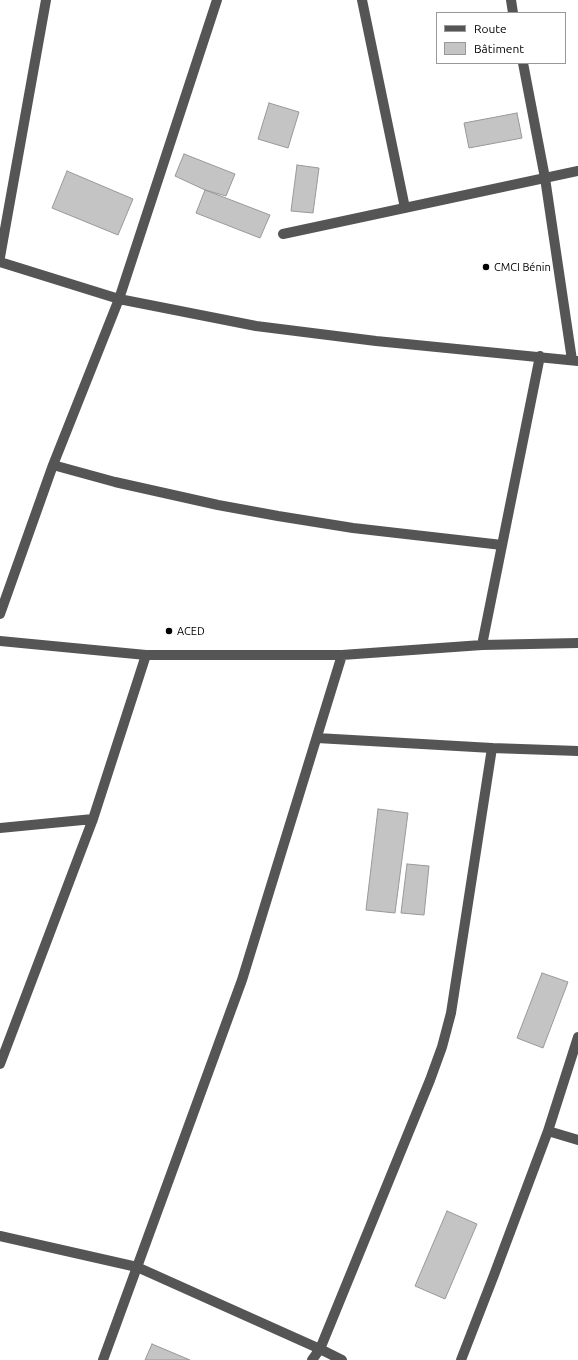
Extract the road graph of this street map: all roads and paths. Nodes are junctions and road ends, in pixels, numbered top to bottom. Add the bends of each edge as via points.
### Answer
1 (46, 0) edge
2 (217, 0) edge
3 (362, 0) edge
4 (510, 0) edge
5 (513, 12) edge
6 (523, 64) edge
7 (578, 171) edge
8 (545, 178) junction
9 (405, 208) junction
10 (283, 234) dead end
11 (0, 257) edge
12 (0, 262) edge
13 (118, 299) junction
14 (540, 356) junction
15 (575, 360) edge
16 (53, 465) junction
17 (502, 545) junction
18 (0, 614) edge
19 (0, 641) edge
20 (578, 643) edge
21 (482, 645) junction
22 (146, 655) junction
23 (342, 655) junction
24 (318, 738) junction
25 (492, 748) junction
26 (578, 751) edge
27 (93, 819) junction
28 (0, 828) edge
29 (578, 1037) edge
30 (0, 1064) edge
31 (548, 1131) junction
32 (578, 1140) edge
33 (0, 1236) edge
34 (137, 1267) junction
35 (320, 1349) junction
36 (104, 1360) edge
37 (312, 1360) edge
38 (342, 1360) edge
39 (461, 1360) edge

1 - 11 street
2 - 13 street
3 - 9 street
4 - 5 street
6 - 8 street
7 - 8 street
8 - 9 street
8 - 15 street
9 - 10 street
12 - 13 street
13 - 14 street via 256,326 328,336
13 - 16 street
14 - 15 street
14 - 17 street
16 - 17 street via 218,506 353,528
16 - 18 street
17 - 21 street
19 - 22 street
20 - 21 street
21 - 23 street
22 - 23 street
22 - 27 street
23 - 24 street
24 - 25 street
24 - 34 street via 242,980
25 - 26 street
25 - 35 street via 451,1013 442,1047
27 - 28 street
27 - 30 street
29 - 31 street
31 - 32 street
31 - 39 street
33 - 34 street
34 - 35 street
34 - 36 street
35 - 37 street
35 - 38 street

